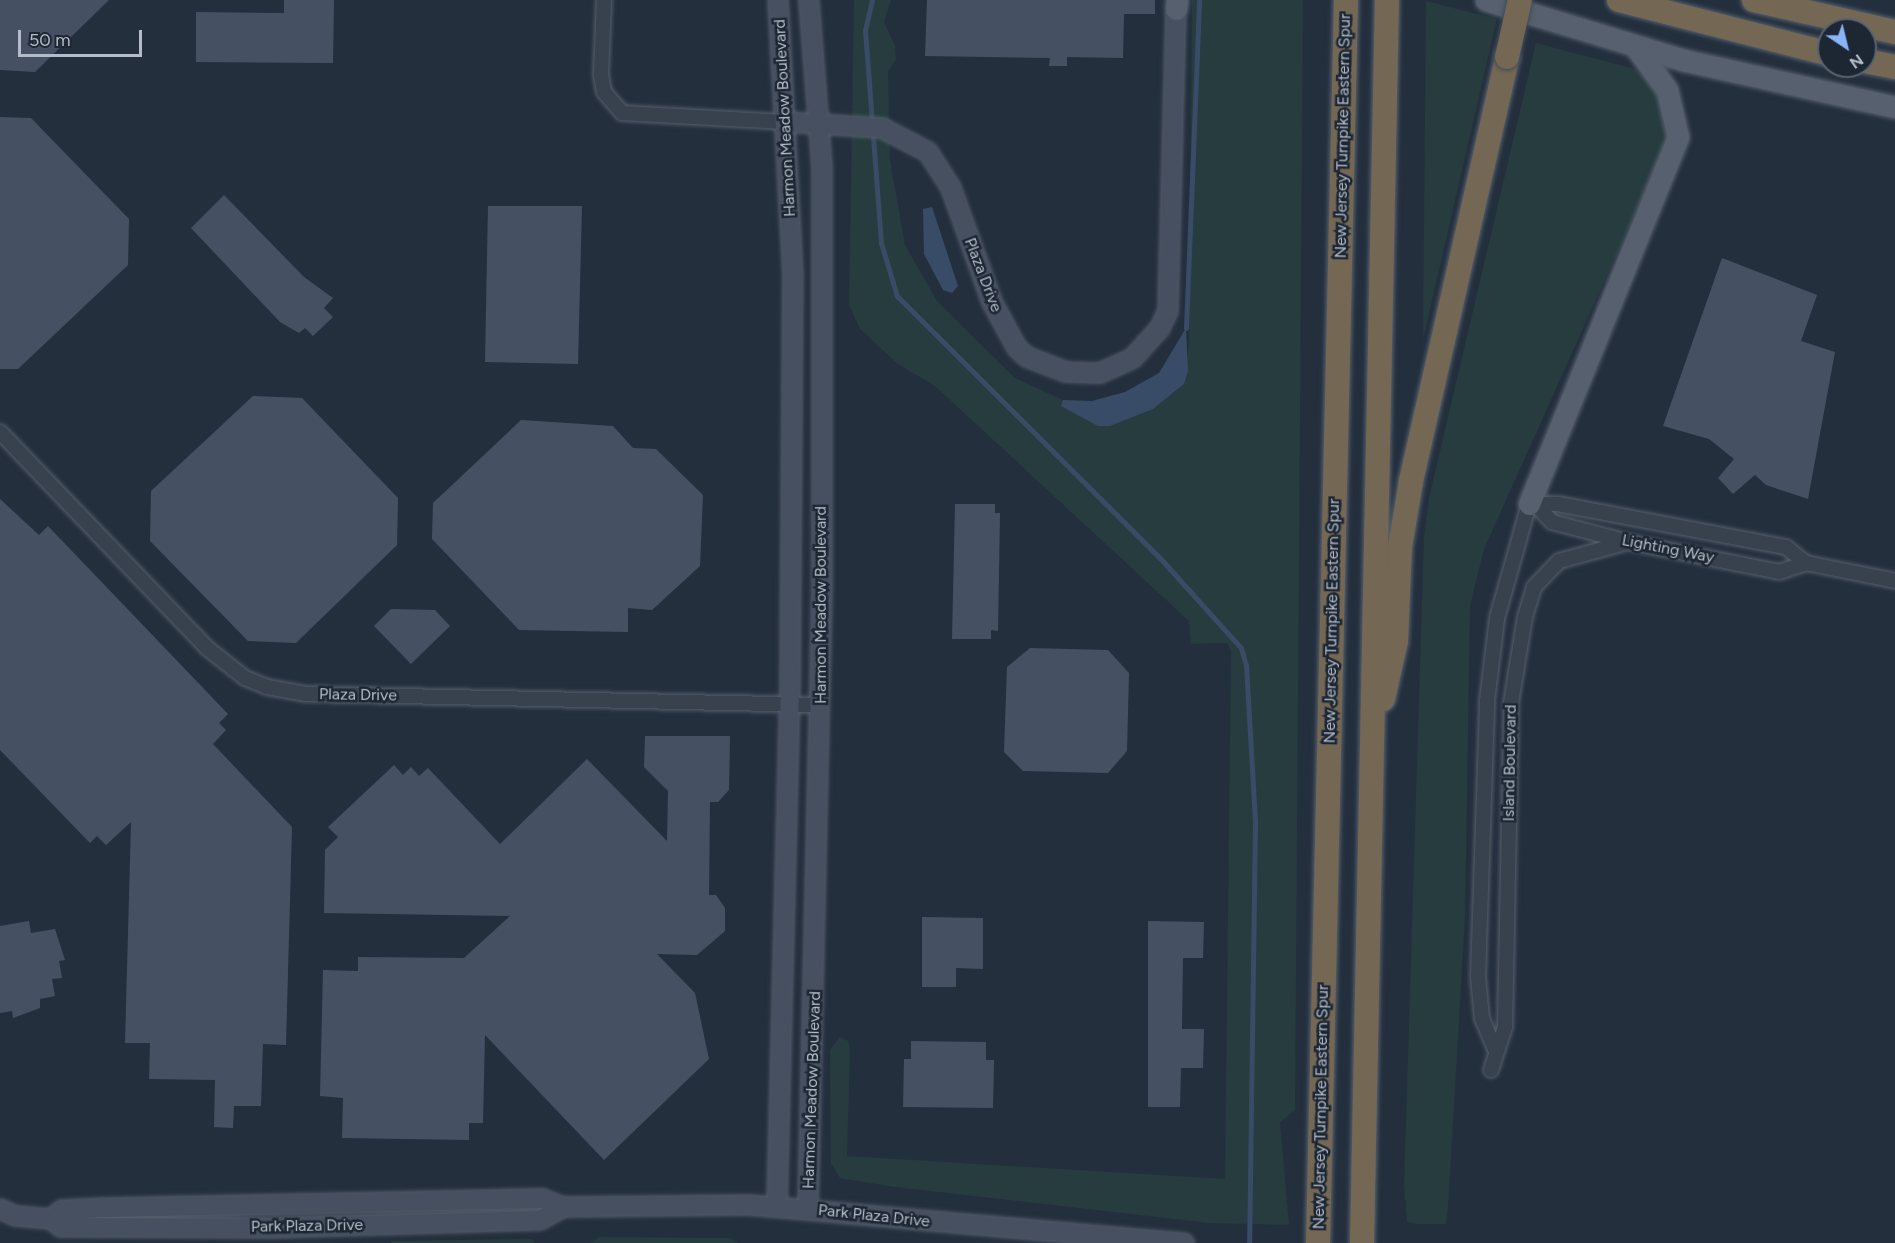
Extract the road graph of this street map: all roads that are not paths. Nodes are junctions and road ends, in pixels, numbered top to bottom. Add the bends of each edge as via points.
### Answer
1 (604, 0) edge
2 (778, 0) edge
3 (808, 0) edge
4 (1346, 0) edge
5 (1486, 0) edge
6 (1520, 0) edge
7 (1619, 0) edge
8 (1754, 0) edge
9 (1176, 3) edge
10 (1387, 8) edge
11 (1895, 32) edge
12 (1635, 46) junction
13 (1817, 51) edge
14 (1877, 64) edge
15 (1895, 68) edge
16 (1895, 107) edge
17 (785, 122) junction
18 (821, 124) junction
19 (0, 432) edge
20 (1533, 505) junction
21 (1628, 542) junction
22 (1806, 563) junction
23 (1895, 581) edge
24 (789, 704) junction
25 (820, 705) junction
26 (1372, 751) junction
27 (1494, 1049) junction
28 (1491, 1070) dead end
29 (362, 1207) junction
30 (563, 1207) junction
31 (777, 1207) junction
32 (0, 1209) edge
33 (808, 1209) junction
34 (51, 1219) junction
35 (367, 1225) junction
36 (1184, 1243) edge
37 (1318, 1243) edge
38 (1362, 1243) edge

1 - 17 street, Plaza Drive via 601,75 604,92 622,113
2 - 17 street, Harmon Meadow Boulevard
3 - 18 street, Harmon Meadow Boulevard
4 - 37 highway, New Jersey Turnpike Eastern Spur
5 - 12 main road
6 - 26 highway, bridge via 1409,490 1399,560 1396,641
7 - 13 highway
8 - 11 highway
9 - 18 street, Plaza Drive via 1168,311 1148,344 1117,367 1100,373 1066,372 1027,357 1017,348 992,302 938,163 898,133
10 - 26 highway
12 - 16 main road
12 - 20 main road via 1670,96 1678,137
14 - 15 highway
17 - 18 street, Plaza Drive
17 - 24 street, Harmon Meadow Boulevard via 793,276
18 - 25 street, Harmon Meadow Boulevard
19 - 24 street, Plaza Drive via 207,648 245,678 267,687 305,694
20 - 21 street, Lighting Way via 1551,522
20 - 22 street, Lighting Way via 1558,504 1786,547
20 - 27 street, Island Boulevard via 1497,618 1487,701 1478,977 1482,1019
21 - 22 street, Lighting Way via 1779,572
21 - 27 street, Island Boulevard via 1559,561 1534,587 1525,617 1511,703 1505,1027
22 - 23 street, Lighting Way
24 - 25 street, Plaza Drive
24 - 31 street, Harmon Meadow Boulevard
25 - 33 street, Harmon Meadow Boulevard
26 - 38 highway
27 - 28 street, Island Boulevard
29 - 30 street, Park Plaza Drive via 543,1199
29 - 34 street, Park Plaza Drive via 106,1208 62,1210
29 - 35 street
30 - 31 street, Park Plaza Drive
30 - 35 street, Park Plaza Drive via 540,1220
31 - 33 street, Park Plaza Drive
32 - 34 street, Park Plaza Drive via 16,1216
33 - 36 street, Park Plaza Drive
34 - 35 street, Park Plaza Drive via 61,1227

